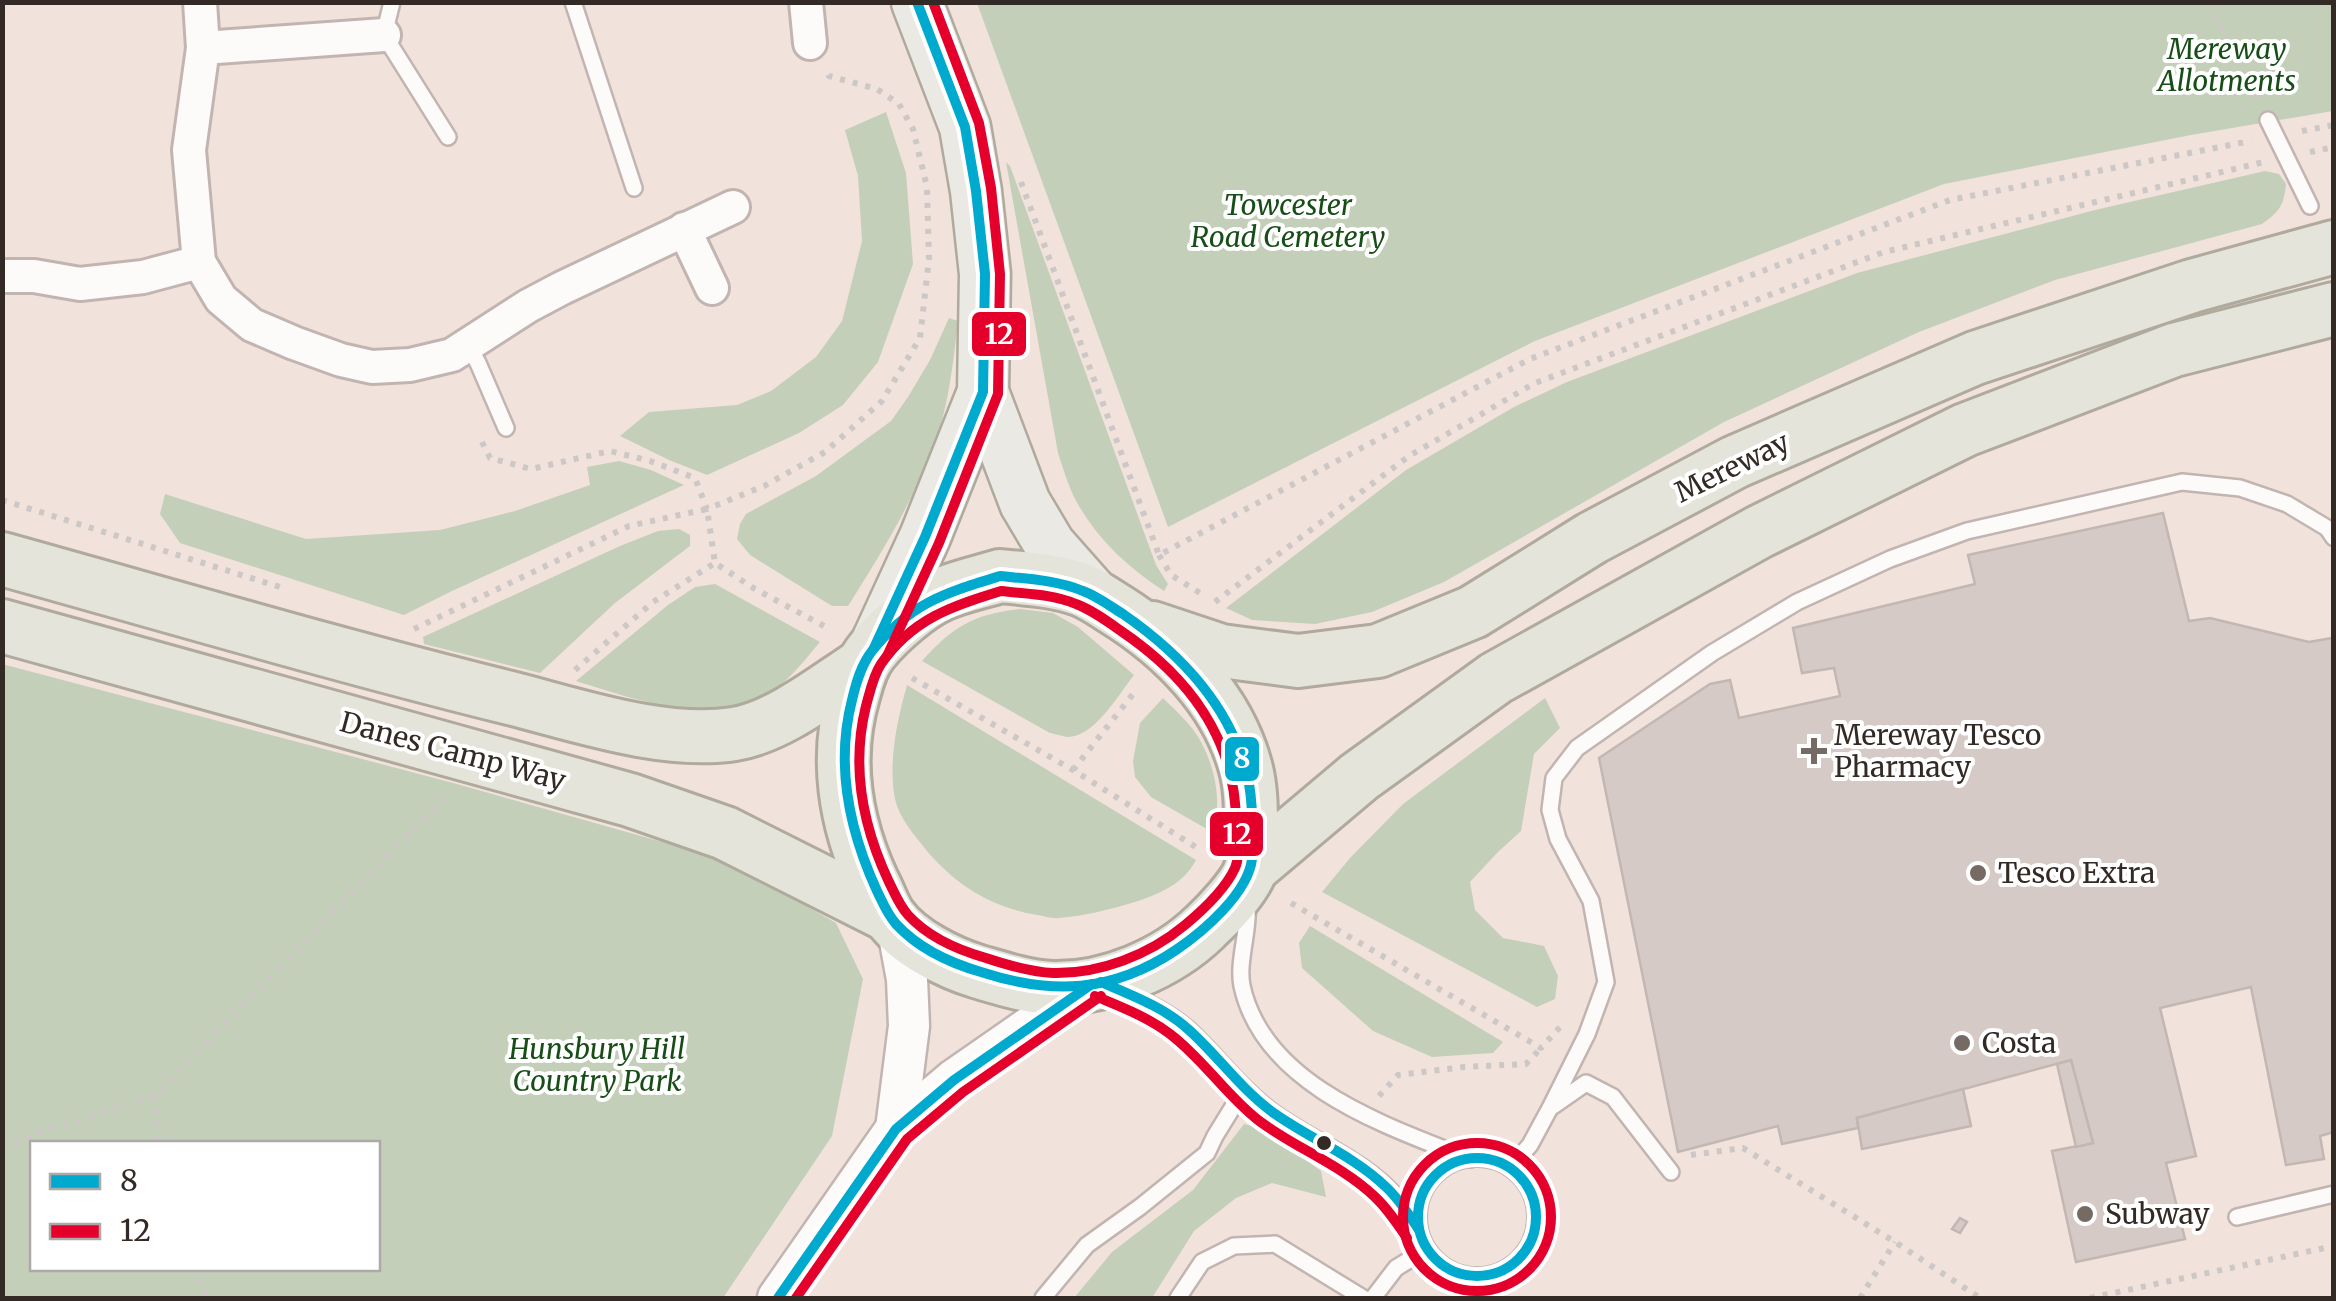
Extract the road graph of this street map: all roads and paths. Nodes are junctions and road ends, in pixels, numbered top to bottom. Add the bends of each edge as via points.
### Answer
1 (200, 2) edge
2 (392, 2) edge
3 (573, 2) edge
4 (806, 2) edge
5 (916, 2) edge
6 (2207, 2) edge
7 (384, 35) junction
8 (810, 43) joint
9 (203, 48) junction
10 (2268, 120) joint
11 (2334, 125) edge
12 (2275, 136) junction
13 (448, 137) dead end
14 (2334, 147) edge
15 (2286, 157) junction
16 (1016, 168) dead end
17 (634, 188) dead end
18 (733, 207) dead end
19 (2322, 227) edge
20 (684, 228) junction
21 (198, 262) junction
22 (2, 276) edge
23 (712, 288) dead end
24 (2334, 310) edge
25 (468, 345) junction
26 (983, 392) junction
27 (506, 428) dead end
28 (476, 430) dead end
29 (2, 500) edge
30 (708, 509) junction
31 (2334, 538) edge
32 (1159, 555) junction
33 (2, 558) edge
34 (715, 562) junction
35 (283, 588) dead end
36 (1096, 597) junction
37 (1140, 624) junction
38 (2, 626) edge
39 (824, 626) dead end
40 (414, 629) dead end
41 (882, 664) junction
42 (566, 677) dead end
43 (1138, 689) dead end
44 (1074, 770) junction
45 (443, 798) dead end
46 (1200, 849) dead end
47 (1248, 873) junction
48 (1292, 903) dead end
49 (893, 920) junction
50 (1096, 983) junction
51 (1588, 1034) junction
52 (1541, 1048) junction
53 (1244, 1089) junction
54 (155, 1096) junction
55 (1550, 1108) junction
56 (1361, 1114) junction
57 (896, 1129) junction
58 (159, 1141) edge
59 (2, 1147) edge
60 (1684, 1156) dead end
61 (1470, 1159) junction
62 (1510, 1168) junction
63 (1671, 1172) dead end
64 (2334, 1194) edge
65 (2236, 1217) dead end
66 (1419, 1230) junction
67 (1895, 1242) junction
68 (2334, 1246) edge
69 (1427, 1249) junction
70 (192, 1271) edge
71 (1471, 1276) junction
72 (207, 1298) edge
73 (778, 1298) edge
74 (1043, 1298) edge
75 (1178, 1298) edge
76 (1363, 1298) edge
77 (1373, 1298) edge
78 (1467, 1298) edge
79 (1860, 1298) edge
80 (1980, 1298) edge
81 (2090, 1298) edge

1 - 9 street
2 - 7 lane
3 - 17 lane
4 - 8 street
5 - 26 main road via 965,126 986,274
6 - 10 path
7 - 9 street
7 - 13 lane
8 - 30 path via 829,76 877,90 899,104 913,129 927,187 930,259 920,338 882,401 825,452
9 - 21 street via 190,150
10 - 12 lane
11 - 12 path
12 - 15 lane
12 - 32 path via 1950,200 1530,359
14 - 15 path
15 - 19 lane
15 - 32 path via 1884,252 1536,383 1409,456 1216,603 1171,575
16 - 32 path
18 - 20 street
19 - 37 highway, Mereway via 2192,286 1975,358 1736,462 1592,538 1474,612 1378,651 1298,662 1221,651
20 - 23 street
20 - 25 street via 528,306
21 - 22 street via 80,284
21 - 25 street via 221,299 252,325 341,360 410,366
24 - 47 highway via 2174,350 1965,430 1759,532 1496,678 1359,777
25 - 27 lane
26 - 36 main road via 1025,503 1050,545
26 - 41 main road
28 - 30 path via 490,458 531,469 610,451 650,461 694,478
29 - 35 path
30 - 34 path
30 - 40 path via 629,526
31 - 51 lane via 2288,504 2240,488 2182,482 1967,530 1798,602 1712,653 1577,748 1554,778 1550,810 1590,901 1606,982
33 - 41 highway via 633,729 737,734
34 - 39 path
34 - 42 path via 653,602
36 - 37 highway
36 - 41 highway via 1050,580 1000,576 942,594 914,611
37 - 47 highway via 1176,654 1228,722 1250,791
38 - 49 highway, Danes Camp Way via 630,800 725,833
41 - 44 path
41 - 49 highway via 849,707 842,772 863,861
43 - 44 path
44 - 46 path
45 - 54 path
47 - 50 highway, Danes Camp Way via 1224,909 1172,954
47 - 56 lane via 1241,981 1248,1009 1274,1049 1306,1080
48 - 52 path
49 - 50 highway, Danes Camp Way via 962,967 1053,988
49 - 57 street via 907,978 909,1026
50 - 53 lane via 1185,1026
50 - 57 street via 954,1080
51 - 52 path via 1560,1027
51 - 55 lane
52 - 56 path via 1526,1064 1398,1075
53 - 66 lane via 1359,1165 1396,1196
53 - 74 lane via 1207,1153 1087,1245
54 - 58 path
54 - 59 path
55 - 62 lane
55 - 63 lane via 1586,1083 1613,1098
56 - 61 lane
57 - 73 street
60 - 67 path via 1743,1148
61 - 62 lane
61 - 66 lane via 1429,1183
62 - 71 lane via 1534,1199 1532,1237 1509,1268
64 - 65 lane
66 - 69 lane
67 - 79 path
67 - 80 path
68 - 81 path
69 - 71 lane via 1454,1272
69 - 77 lane via 1396,1268
70 - 72 path
71 - 78 lane
75 - 76 lane via 1202,1262 1234,1246 1275,1244

